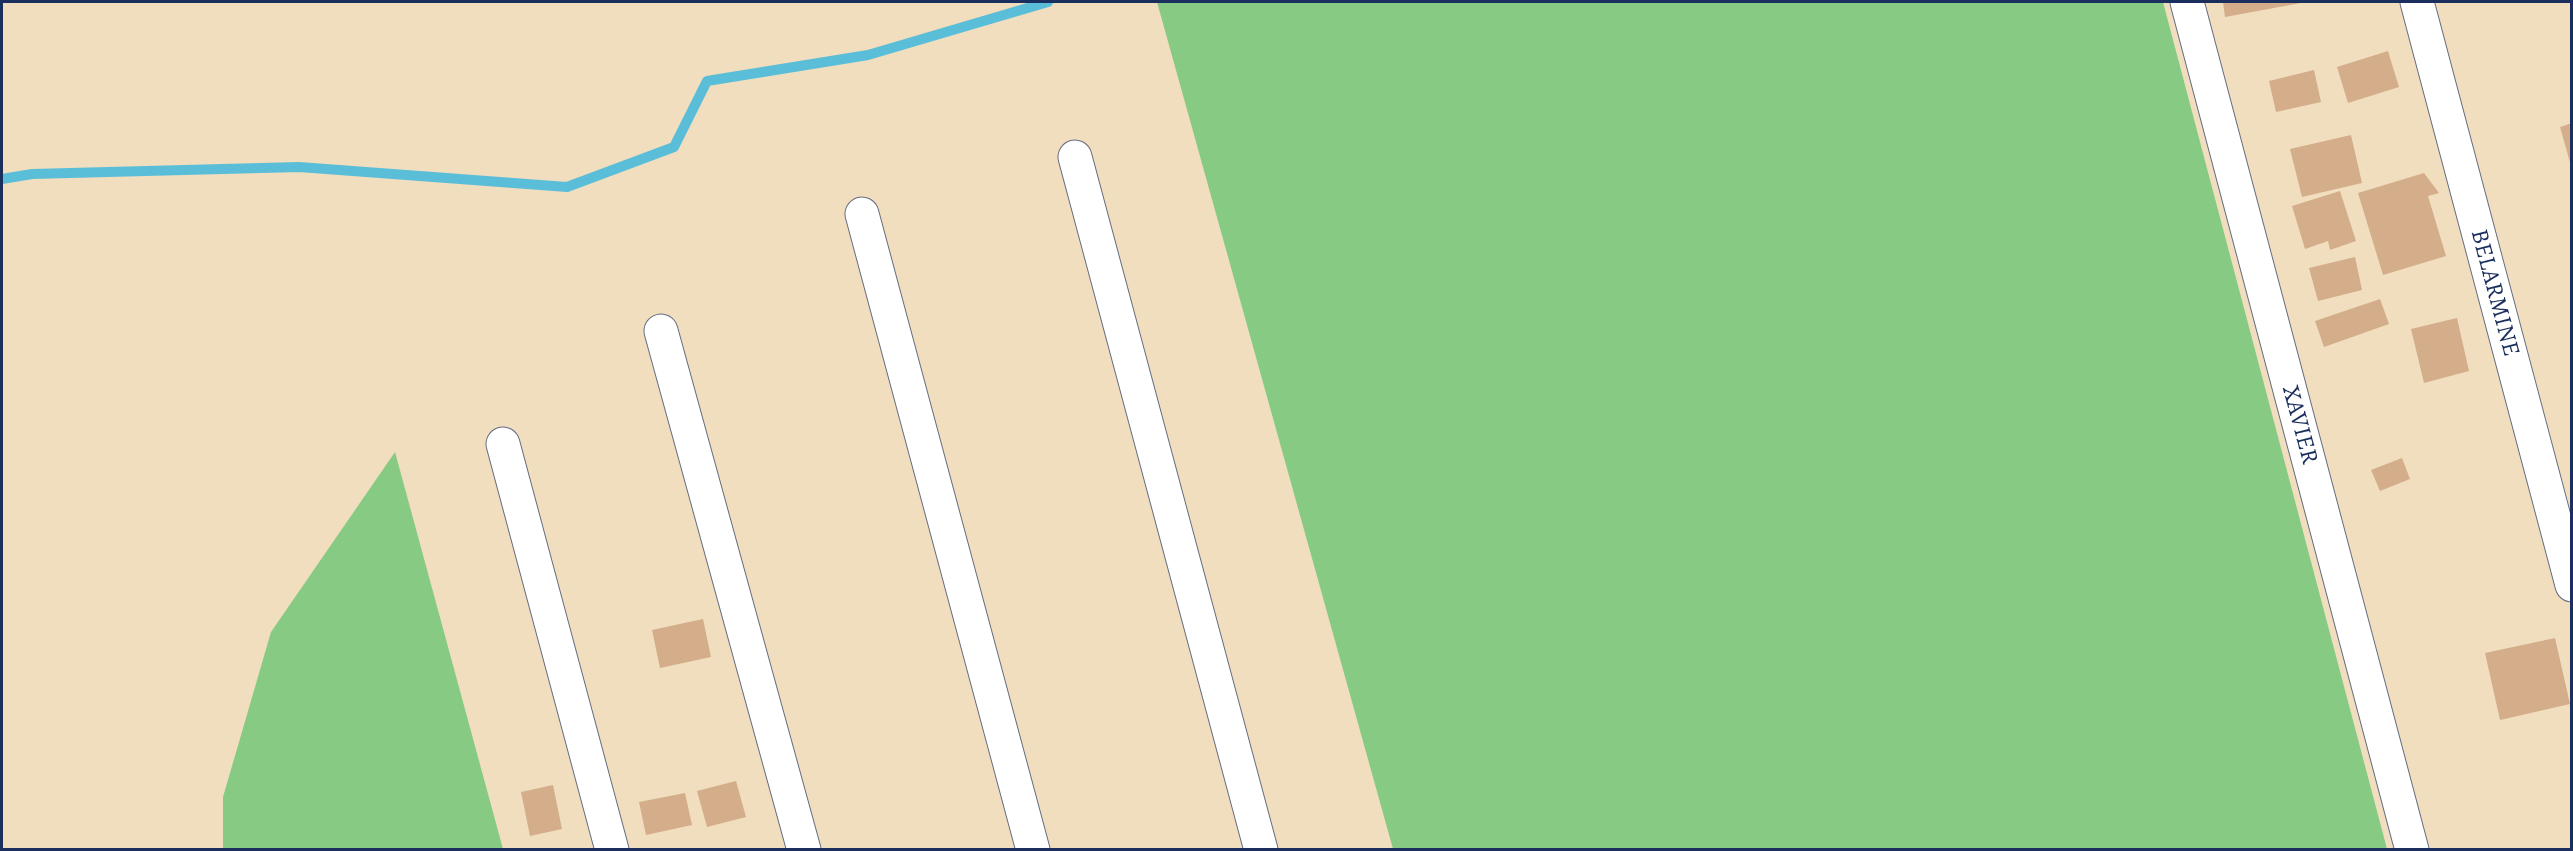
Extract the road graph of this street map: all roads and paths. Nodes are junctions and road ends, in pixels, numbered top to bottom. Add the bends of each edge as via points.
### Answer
1 (2187, 2) edge
2 (2417, 2) edge
3 (1075, 157) dead end
4 (862, 214) dead end
5 (661, 331) dead end
6 (503, 444) dead end
7 (2571, 585) edge
8 (612, 849) edge
9 (804, 849) edge
10 (1033, 849) edge
11 (1261, 849) edge
12 (2412, 849) edge

1 - 12 street, XAVIER
2 - 7 street, BELARMINE
3 - 11 street
4 - 10 street
5 - 9 street
6 - 8 street

